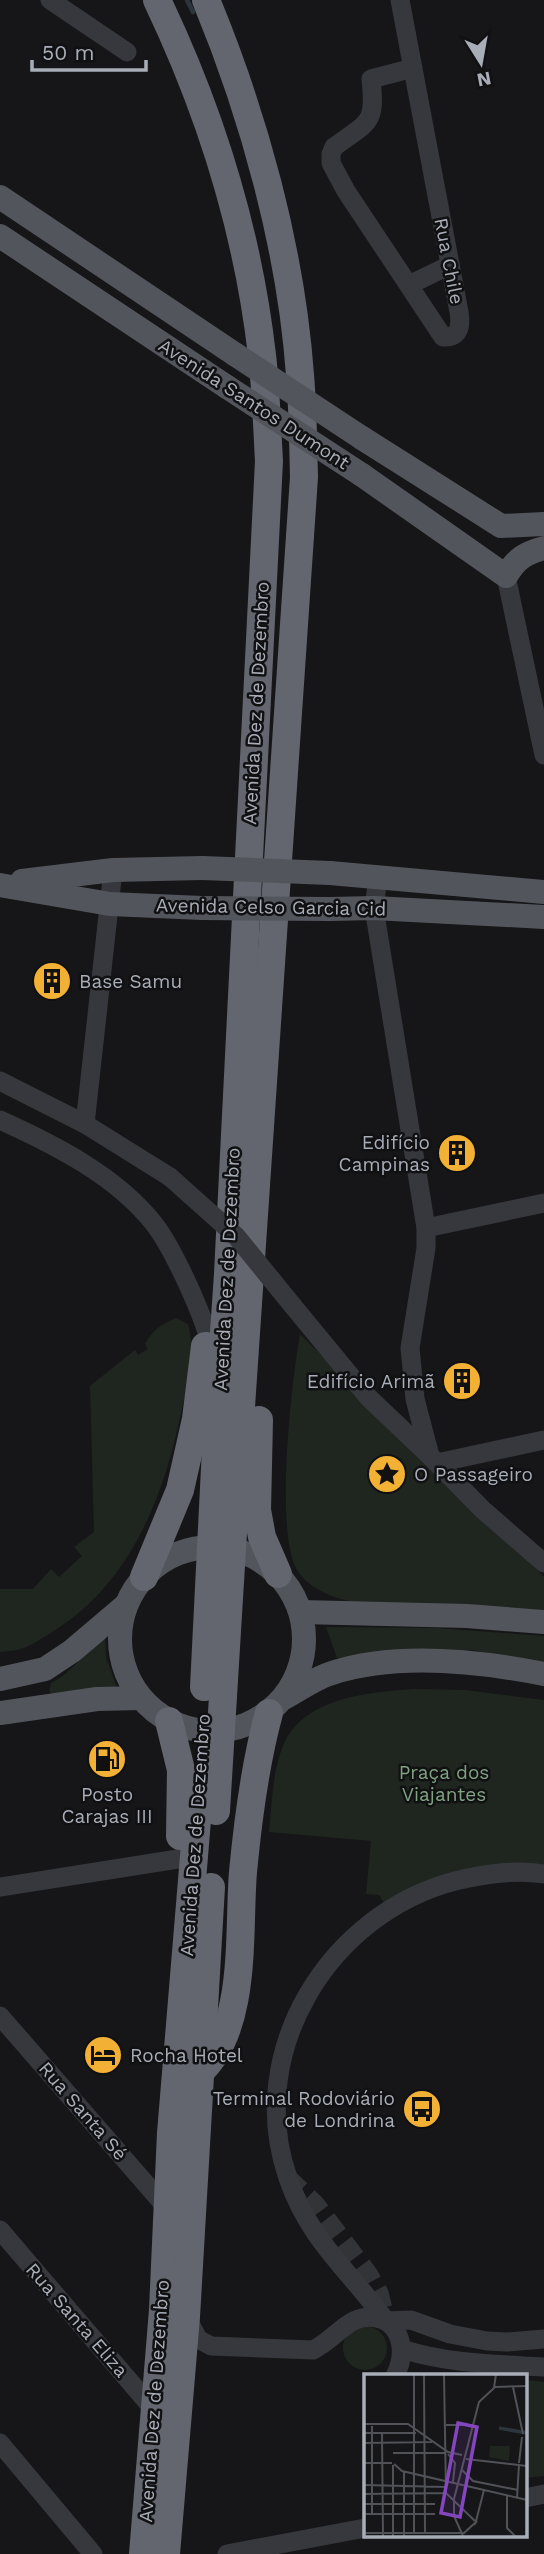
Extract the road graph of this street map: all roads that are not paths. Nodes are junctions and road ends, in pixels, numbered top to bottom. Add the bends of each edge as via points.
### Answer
1 (50, 0) edge
2 (206, 0) edge
3 (216, 0) edge
4 (400, 0) edge
5 (157, 1) edge
6 (127, 51) dead end
7 (232, 62) junction
8 (413, 68) junction
9 (0, 197) edge
10 (0, 236) edge
11 (450, 265) junction
12 (409, 285) junction
13 (544, 524) edge
14 (544, 548) edge
15 (506, 576) junction
16 (543, 749) edge
17 (193, 868) junction
18 (113, 870) junction
19 (378, 877) junction
20 (0, 884) edge
21 (544, 892) edge
22 (110, 904) junction
23 (175, 907) junction
24 (374, 908) junction
25 (544, 918) edge
26 (0, 1081) edge
27 (0, 1120) edge
28 (85, 1124) junction
29 (544, 1203) edge
30 (426, 1228) junction
31 (239, 1263) junction
32 (207, 1332) junction
33 (544, 1440) edge
34 (434, 1460) junction
35 (544, 1563) edge
36 (278, 1574) junction
37 (144, 1577) junction
38 (125, 1606) junction
39 (301, 1612) junction
40 (544, 1622) edge
41 (544, 1674) edge
42 (0, 1679) edge
43 (141, 1698) junction
44 (276, 1706) junction
45 (0, 1713) edge
46 (169, 1721) junction
47 (178, 1859) junction
48 (544, 1874) edge
49 (0, 1887) edge
50 (0, 2016) edge
51 (189, 2069) junction
52 (166, 2207) junction
53 (0, 2230) edge
54 (186, 2317) junction
55 (386, 2321) junction
56 (544, 2339) edge
57 (402, 2349) junction
58 (544, 2367) edge
59 (395, 2374) edge
60 (155, 2411) junction
61 (0, 2444) edge
62 (544, 2494) edge
63 (526, 2498) edge
64 (363, 2526) edge
65 (288, 2548) edge
66 (93, 2554) edge
67 (143, 2554) edge
68 (166, 2554) edge
69 (227, 2554) edge

1 - 6 street
2 - 7 highway, Avenida Dez de Dezembro
3 - 7 highway
4 - 8 street, Rua Chile
5 - 31 highway, Avenida Dez de Dezembro via 189,74 235,212 262,356 268,448
7 - 31 highway, Avenida Dez de Dezembro via 272,206 288,286 300,374 304,477
8 - 11 street, Rua Chile
8 - 12 street, Rua Chile via 371,79 371,117 331,154 346,191
9 - 13 main road, Avenida Santos Dumont, bridge via 501,526
10 - 15 main road, Avenida Santos Dumont, bridge via 362,475
11 - 12 street
11 - 12 street, Rua Chile via 460,325 451,337 443,337
14 - 15 main road via 526,553
15 - 16 street
17 - 18 main road, Avenida Celso Garcia Cid
17 - 19 main road, Avenida Celso Garcia Cid, bridge
17 - 23 main road via 171,878 167,893
18 - 20 main road, Avenida Celso Garcia Cid
18 - 22 street
19 - 21 main road, Avenida Celso Garcia Cid
19 - 24 street
20 - 22 main road, Avenida Celso Garcia Cid
22 - 23 main road, Avenida Celso Garcia Cid
22 - 28 street
23 - 24 main road, Avenida Celso Garcia Cid, bridge
24 - 25 main road, Avenida Celso Garcia Cid
24 - 30 street
26 - 28 street
27 - 32 street via 78,1161 139,1207 165,1240
28 - 34 street, bridge via 170,1177 236,1236 368,1396
29 - 30 street
30 - 34 street via 410,1348 415,1399
31 - 32 highway
31 - 36 highway via 258,1300 257,1510 262,1537
31 - 51 highway, Avenida Dez de Dezembro, bridge
32 - 37 highway via 196,1419 180,1490
33 - 34 street
34 - 35 street
36 - 37 main road via 262,1561 222,1547 179,1553
36 - 39 main road
37 - 38 main road
38 - 42 main road via 45,1669
38 - 43 main road via 120,1625 122,1664
39 - 40 main road
39 - 44 main road via 303,1658 296,1679
41 - 44 main road via 449,1661 377,1663 330,1673
43 - 45 main road via 97,1699
43 - 46 main road
44 - 46 main road via 251,1724 230,1730 188,1729
44 - 51 highway via 262,1738 250,1810 229,2024 221,2046
46 - 47 highway via 182,1784
47 - 49 street
47 - 51 highway via 168,2013 169,2029
48 - 55 street via 476,1875 424,1891 394,1907 325,1967 304,1998 287,2040 274,2111 287,2177 327,2251
50 - 52 street, Rua Santa Sé
51 - 52 highway, Avenida Dez de Dezembro via 171,2133
51 - 54 highway, Avenida Dez de Dezembro
52 - 60 highway, Avenida Dez de Dezembro
53 - 60 street, Rua Santa Eliza
54 - 55 street via 198,2339 211,2346 313,2350 354,2319
54 - 68 highway, Avenida Dez de Dezembro
55 - 56 street via 411,2320 487,2341
55 - 57 street via 397,2333
57 - 58 street via 452,2362
57 - 59 street
60 - 67 highway, Avenida Dez de Dezembro
61 - 66 street
62 - 63 street
64 - 65 street
65 - 69 street

